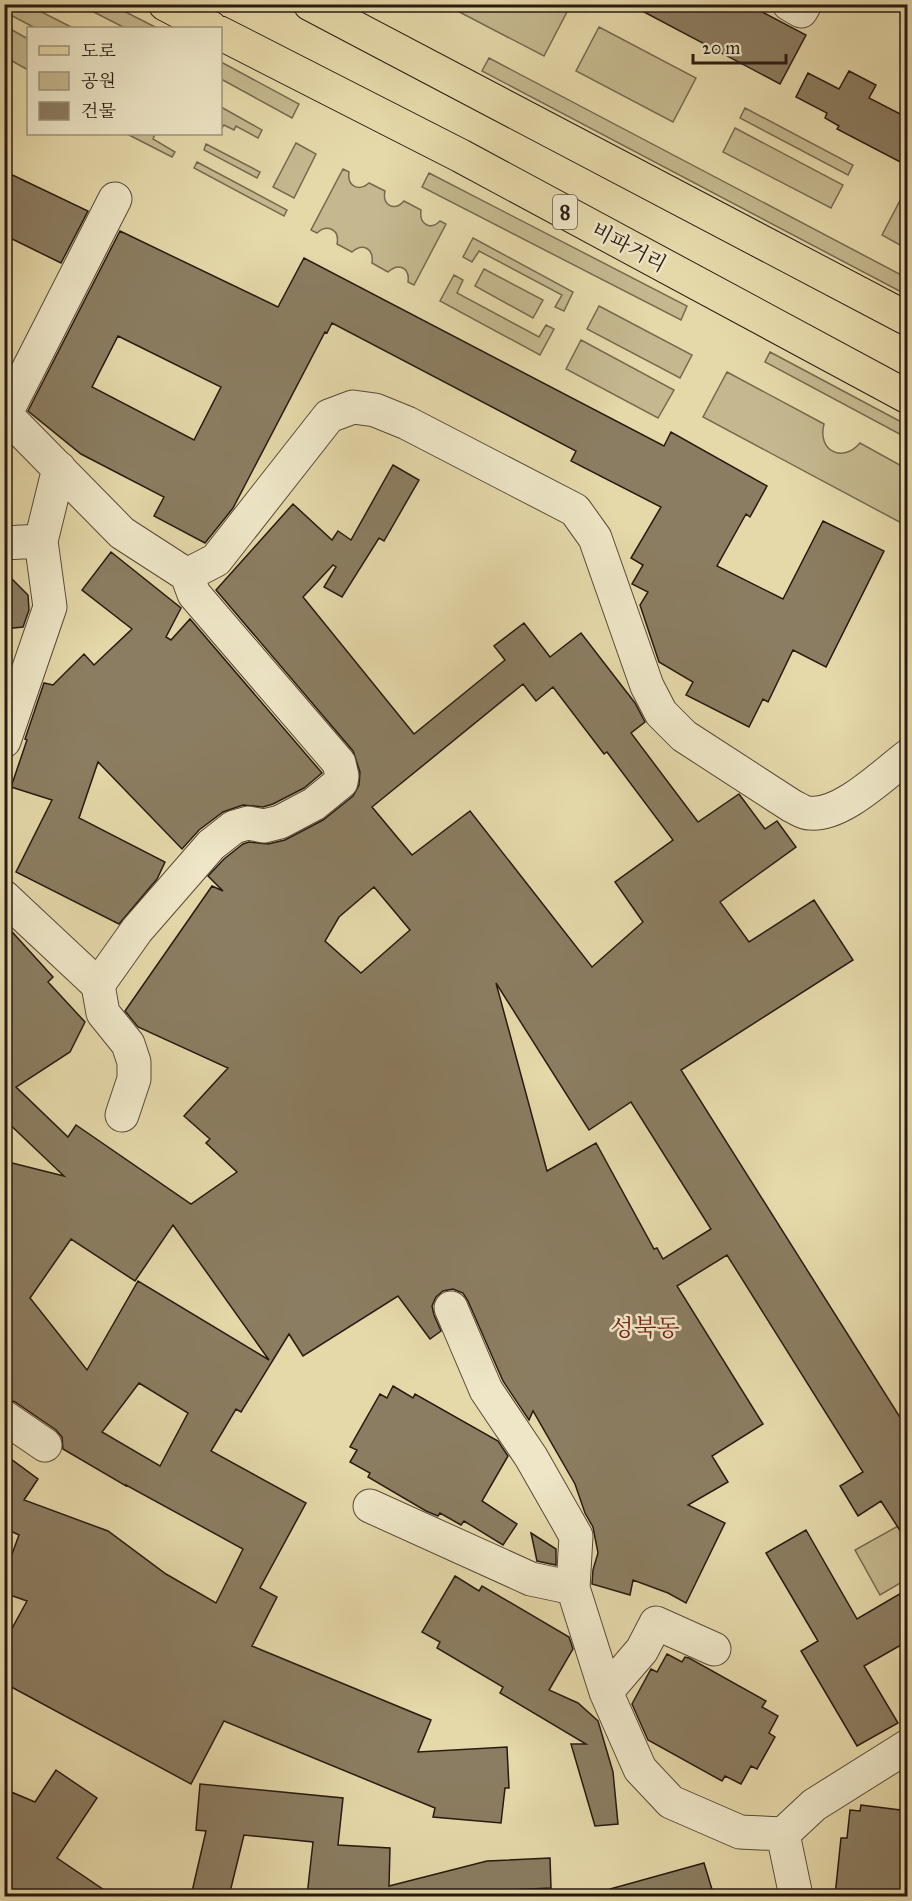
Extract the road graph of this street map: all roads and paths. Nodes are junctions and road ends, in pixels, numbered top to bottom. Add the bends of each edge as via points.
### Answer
1 (165, 4) edge
2 (310, 4) edge
3 (789, 4) edge
4 (805, 4) edge
5 (209, 27) edge
6 (222, 34) edge
7 (115, 200) dead end
8 (908, 319) edge
9 (908, 397) edge
10 (5, 413) edge
11 (59, 468) junction
12 (41, 541) junction
13 (4, 543) edge
14 (187, 575) junction
15 (4, 741) edge
16 (908, 756) edge
17 (4, 897) edge
18 (98, 985) junction
19 (122, 1115) dead end
20 (452, 1308) dead end
21 (4, 1417) edge
22 (45, 1445) dead end
23 (370, 1506) dead end
24 (573, 1588) junction
25 (714, 1649) dead end
26 (606, 1692) junction
27 (908, 1746) edge
28 (783, 1834) junction
29 (796, 1896) edge

1 - 5 main road
2 - 8 main road
3 - 4 street via 801,11
6 - 9 main road, 비파거리 / 8 via 461,156
7 - 10 street
10 - 11 street
11 - 12 street
11 - 14 street via 122,533
12 - 13 street
12 - 15 street via 50,607
14 - 16 street via 216,560 329,416 353,407 375,410 575,510 595,538 647,686 661,713 684,736 713,756 808,813 828,811 849,801
14 - 18 street via 194,594 339,763 341,782 314,804 280,822 234,827 211,845 137,930
17 - 18 street
18 - 19 street via 103,1013 128,1044 134,1062 134,1078
20 - 24 street via 486,1390 531,1457 576,1536
21 - 22 street
23 - 24 street via 531,1579
24 - 26 street
25 - 26 street via 656,1623 642,1650
26 - 28 street via 640,1769 671,1802 740,1832
27 - 28 street via 814,1805
28 - 29 street

